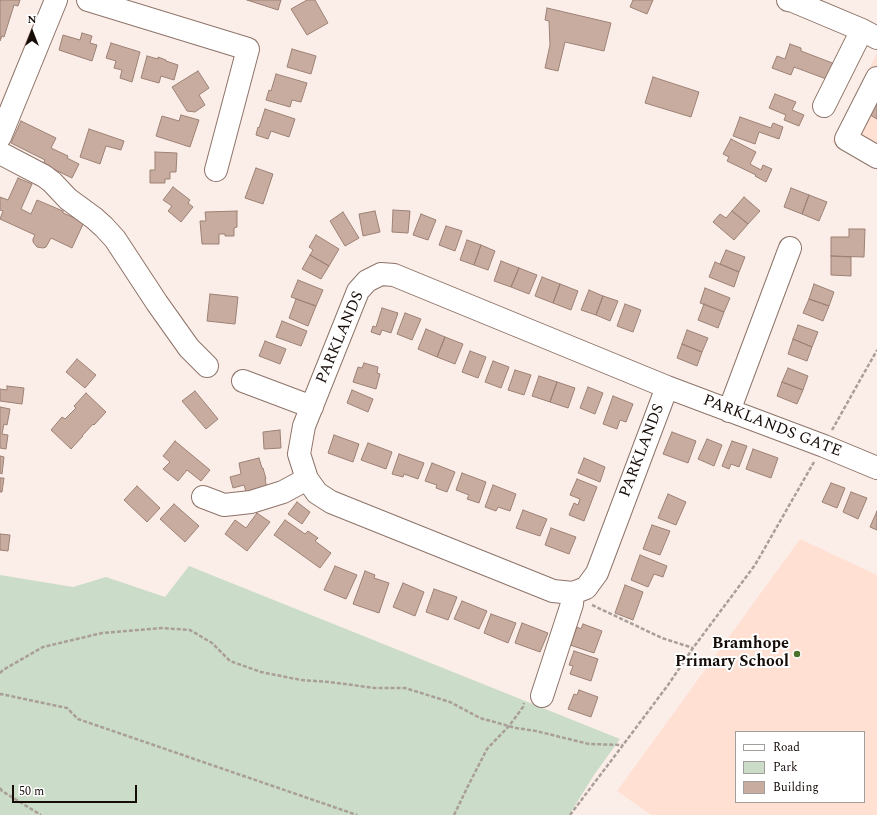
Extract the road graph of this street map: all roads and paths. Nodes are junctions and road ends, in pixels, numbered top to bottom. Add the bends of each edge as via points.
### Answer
1 (56, 0) edge
2 (88, 0) edge
3 (791, 0) edge
4 (869, 34) edge
5 (877, 78) edge
6 (824, 106) dead end
7 (0, 137) edge
8 (0, 153) edge
9 (877, 157) edge
10 (216, 170) dead end
11 (790, 248) dead end
12 (877, 350) edge
13 (207, 366) dead end
14 (243, 381) dead end
15 (667, 387) junction
16 (312, 406) junction
17 (729, 411) junction
18 (824, 446) junction
19 (877, 468) edge
20 (307, 479) junction
21 (203, 497) dead end
22 (573, 593) junction
23 (613, 615) dead end
24 (693, 648) junction
25 (0, 674) edge
26 (0, 695) edge
27 (542, 696) dead end
28 (523, 707) dead end
29 (509, 726) junction
30 (623, 745) junction
31 (0, 788) edge
32 (41, 815) edge
33 (357, 815) edge
34 (454, 815) edge
35 (570, 815) edge

1 - 7 street
2 - 10 street via 248,49
3 - 4 street
4 - 6 street
5 - 9 street via 846,139
8 - 13 street via 44,176 104,227 115,239 189,348
11 - 17 street
12 - 18 path
14 - 16 street
15 - 16 street, PARKLANDS via 394,276 381,274 367,280 358,291
15 - 17 street, PARKLANDS GATE
15 - 22 street, PARKLANDS via 597,573 586,588
16 - 20 street, PARKLANDS via 304,426 300,454
17 - 18 street, PARKLANDS GATE
18 - 19 street, PARKLANDS GATE
18 - 24 path via 755,565
20 - 21 street via 282,492 251,502 224,505
20 - 22 street, PARKLANDS via 317,493 331,502 554,591
22 - 27 street via 572,604
23 - 24 path via 662,638
24 - 30 path
25 - 29 path via 43,647 102,633 162,628 190,630 212,644 230,661 261,672 301,680 375,688 405,688 450,702 480,718
26 - 33 path via 67,708 78,719
28 - 29 path
29 - 30 path via 589,744
29 - 34 path via 487,749
30 - 35 path
31 - 32 path

